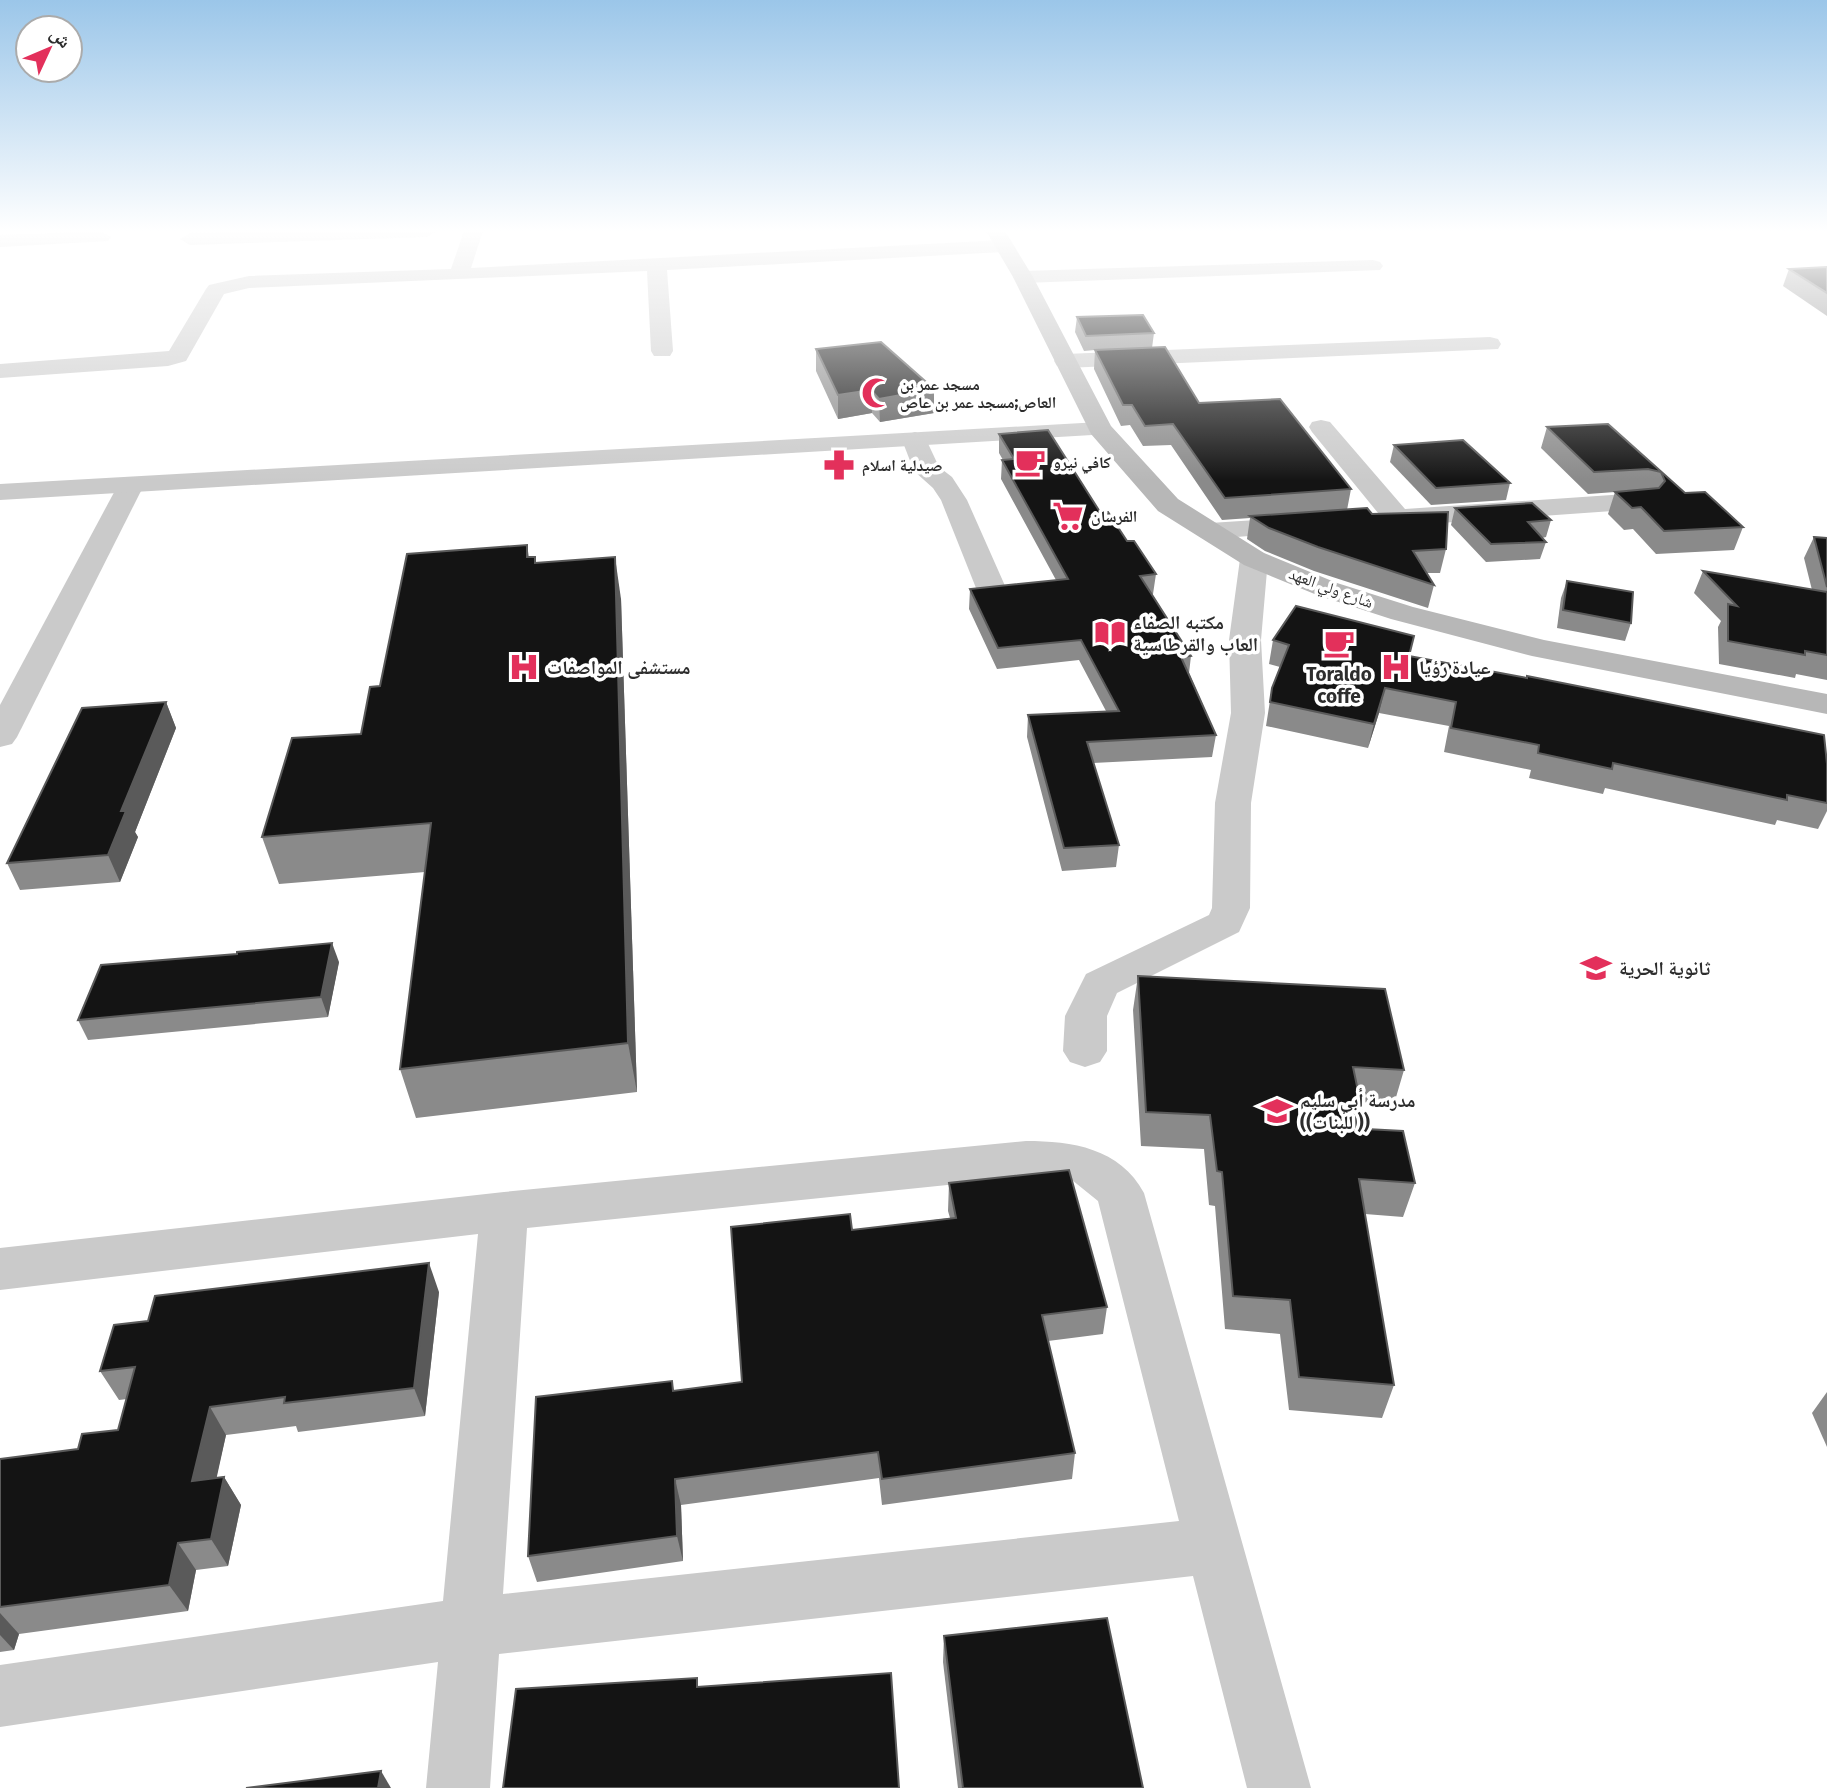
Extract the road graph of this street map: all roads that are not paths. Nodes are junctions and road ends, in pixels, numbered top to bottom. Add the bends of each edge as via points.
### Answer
1 (202, 314) edge
2 (660, 314) edge
3 (1042, 314) edge
4 (1490, 344) dead end
5 (662, 351) dead end
6 (1065, 361) junction
7 (0, 370) edge
8 (1321, 426) dead end
9 (1100, 429) junction
10 (915, 440) junction
11 (131, 485) junction
12 (0, 492) edge
13 (1641, 501) edge
14 (1331, 523) edge
15 (1210, 531) junction
16 (1254, 559) junction
17 (991, 588) edge
18 (1827, 704) edge
19 (0, 737) edge
20 (1085, 1051) dead end
21 (504, 1211) junction
22 (0, 1269) edge
23 (1214, 1545) junction
24 (472, 1627) junction
25 (0, 1696) edge
26 (458, 1788) edge
27 (1279, 1788) edge

1 - 7 street via 178,356 168,359
2 - 5 street
3 - 6 main road, شارع ولي العهد
4 - 6 street
6 - 9 main road, شارع ولي العهد
8 - 13 street via 1385,519
9 - 10 street
9 - 15 main road, شارع ولي العهد via 1168,505
10 - 11 street
10 - 17 street via 926,471 943,483 954,500
11 - 12 street
11 - 19 street
14 - 15 street
15 - 16 main road, شارع ولي العهد
16 - 18 main road, شارع ولي العهد via 1402,613 1517,643
16 - 20 street via 1245,640 1248,713 1233,803 1231,908 1225,923 1101,984 1086,1016
21 - 22 street
21 - 23 street via 1012,1160 1072,1159 1105,1176 1120,1193
21 - 24 street
23 - 24 street
23 - 27 street
24 - 25 street
24 - 26 street

